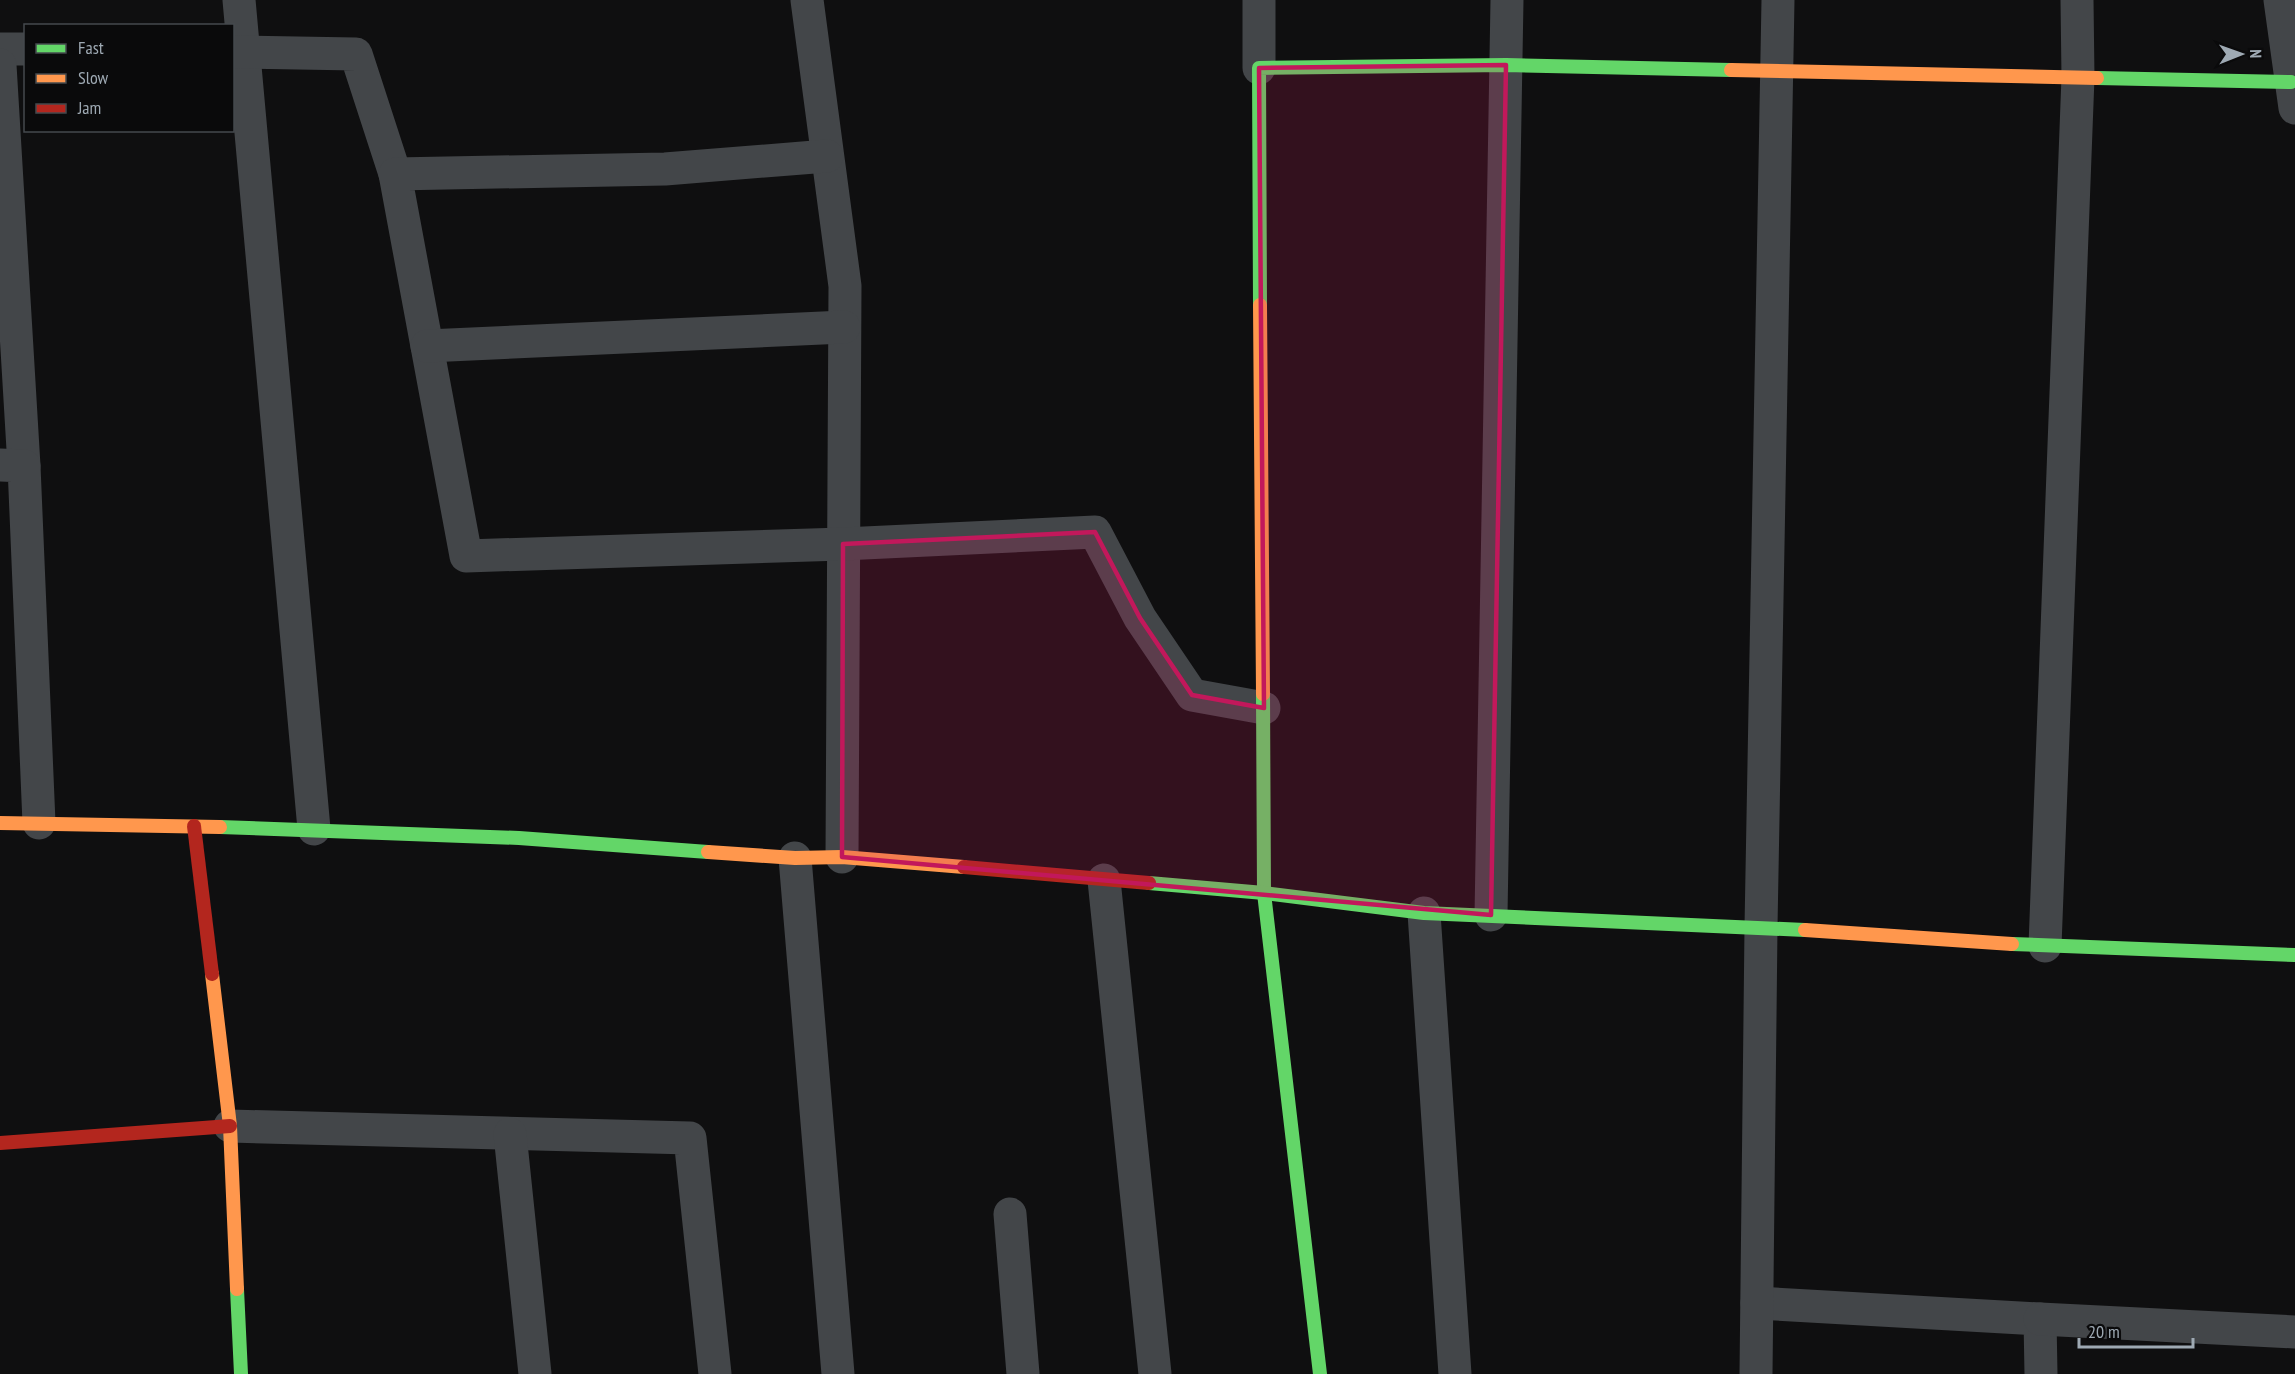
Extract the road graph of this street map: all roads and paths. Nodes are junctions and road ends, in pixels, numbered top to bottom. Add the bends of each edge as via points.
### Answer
1 (239, 0) edge
2 (807, 0) edge
3 (1259, 0) edge
4 (1507, 0) edge
5 (1778, 0) edge
6 (2077, 0) edge
7 (2280, 0) edge
8 (0, 49) edge
9 (24, 49) edge
10 (238, 52) edge
11 (0, 65) edge
12 (1506, 65) junction
13 (1259, 68) junction
14 (1777, 71) junction
15 (2078, 77) junction
16 (2293, 95) edge
17 (827, 156) junction
18 (395, 174) junction
19 (844, 327) junction
20 (427, 346) junction
21 (12, 465) edge
22 (843, 544) junction
23 (1264, 708) junction
24 (0, 823) edge
25 (39, 823) junction
26 (194, 826) junction
27 (314, 828) junction
28 (842, 857) junction
29 (795, 858) junction
30 (1104, 880) junction
31 (1264, 893) junction
32 (1424, 913) junction
33 (1491, 915) junction
34 (1761, 927) junction
35 (2045, 945) junction
36 (2295, 955) edge
37 (230, 1126) junction
38 (510, 1134) junction
39 (0, 1143) edge
40 (1011, 1214) dead end
41 (1757, 1303) junction
42 (2040, 1319) junction
43 (2295, 1332) edge
44 (1151, 1336) junction
45 (241, 1374) edge
46 (535, 1374) edge
47 (715, 1374) edge
48 (838, 1374) edge
49 (1023, 1374) edge
50 (1155, 1374) edge
51 (1162, 1374) edge
52 (1320, 1374) edge
53 (1455, 1374) edge
54 (1756, 1374) edge
55 (2041, 1374) edge

1 - 10 street
2 - 17 street
3 - 13 street
4 - 12 street
5 - 14 street
6 - 15 street
7 - 16 street
8 - 9 street
10 - 18 street via 356,54
10 - 27 street
11 - 21 street
12 - 13 street
12 - 14 street
12 - 33 street
13 - 23 street
14 - 15 street
14 - 34 street
15 - 16 street
15 - 35 street
17 - 18 street via 665,169
17 - 19 street via 845,286
18 - 20 street
19 - 20 street
19 - 22 street
20 - 22 street via 466,556
21 - 25 street
22 - 23 street via 1095,532 1140,618 1192,695
22 - 28 street
23 - 31 street
24 - 25 street
25 - 26 street
26 - 27 street
26 - 37 street
27 - 29 street
28 - 29 street
28 - 30 street
29 - 48 street
30 - 31 street
30 - 44 street
31 - 32 street
31 - 52 street
32 - 33 street
32 - 53 street
33 - 34 street
34 - 35 street
34 - 41 street
35 - 36 street
37 - 38 street
37 - 39 street
37 - 45 street
38 - 46 street
38 - 47 street via 690,1138
40 - 49 street
41 - 42 street
41 - 54 street
42 - 43 street
42 - 55 street
44 - 50 street
44 - 51 street

